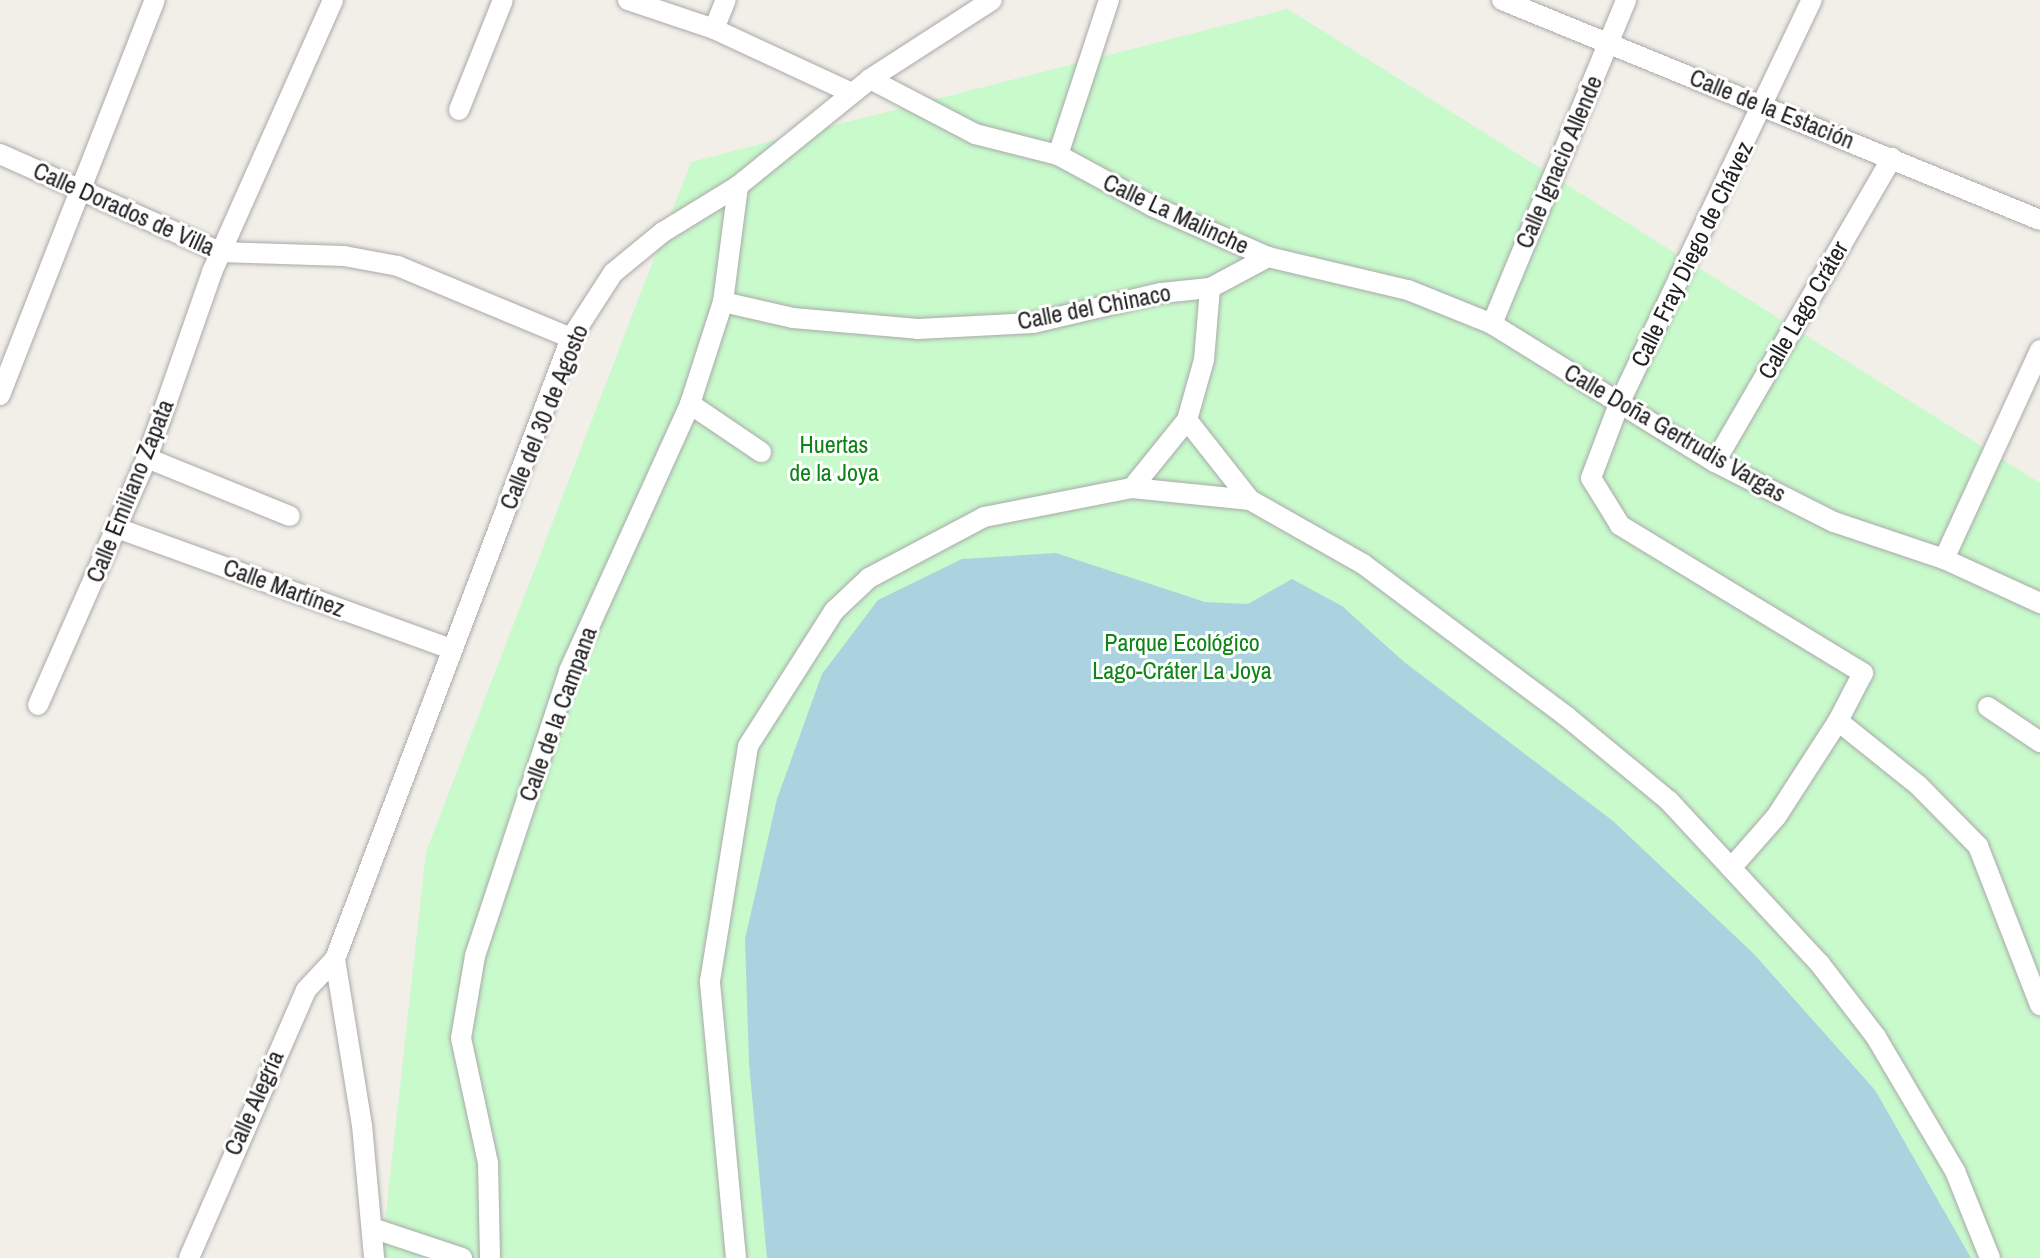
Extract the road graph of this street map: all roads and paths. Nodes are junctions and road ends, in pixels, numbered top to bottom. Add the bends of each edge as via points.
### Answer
1 (155, 0) edge
2 (333, 0) edge
3 (503, 0) edge
4 (628, 0) edge
5 (726, 0) edge
6 (992, 0) edge
7 (1109, 0) edge
8 (1502, 0) edge
9 (1626, 0) edge
10 (1812, 0) edge
11 (714, 29) junction
12 (1609, 43) junction
13 (870, 79) junction
14 (852, 93) junction
15 (1764, 104) junction
16 (459, 110) dead end
17 (0, 154) edge
18 (1058, 155) junction
19 (1892, 158) junction
20 (738, 186) junction
21 (82, 191) junction
22 (2040, 220) edge
23 (220, 252) junction
24 (1268, 257) junction
25 (1210, 288) junction
26 (723, 302) junction
27 (1492, 324) junction
28 (571, 338) junction
29 (2040, 350) edge
30 (0, 395) edge
31 (690, 404) junction
32 (1619, 404) junction
33 (1187, 420) junction
34 (761, 452) dead end
35 (147, 458) junction
36 (1715, 462) junction
37 (1132, 488) junction
38 (1250, 500) junction
39 (290, 516) dead end
40 (117, 528) junction
41 (1944, 559) junction
42 (2040, 603) edge
43 (452, 649) junction
44 (38, 705) dead end
45 (1988, 707) dead end
46 (1838, 721) junction
47 (2040, 742) edge
48 (1732, 867) junction
49 (335, 959) junction
50 (2040, 1005) edge
51 (372, 1228) junction
52 (189, 1258) edge
53 (374, 1258) edge
54 (462, 1258) edge
55 (490, 1258) edge
56 (736, 1258) edge
57 (1990, 1258) edge

1 - 21 street
2 - 23 street, Calle Emiliano Zapata
3 - 16 street
4 - 11 street
5 - 11 street
6 - 13 street, Calle del 30 de Agosto
7 - 18 street
8 - 12 street, Calle de la Estación
9 - 12 street, Calle Ignacio Allende
10 - 15 street, Calle Fray Diego de Chávez
11 - 14 street
12 - 15 street, Calle de la Estación
12 - 27 street, Calle Ignacio Allende
13 - 14 street, Calle del 30 de Agosto
13 - 18 street, Calle La Malinche via 975,134
14 - 20 street, Calle del 30 de Agosto
15 - 19 street, Calle de la Estación
15 - 32 street, Calle Fray Diego de Chávez
17 - 21 street, Calle Dorados de Villa
18 - 24 street, Calle La Malinche via 1152,206
19 - 22 street, Calle de la Estación
19 - 36 street, Calle Lago Cráter
20 - 26 street, Calle de la Campana
20 - 28 street, Calle del 30 de Agosto via 663,232 613,273
21 - 23 street, Calle Dorados de Villa
21 - 30 street
23 - 28 street, Calle Dorados de Villa via 344,256 398,266
23 - 35 street, Calle Emiliano Zapata
24 - 25 street, Calle del Chinaco
24 - 27 street, Calle La Malinche via 1408,290
25 - 26 street, Calle del Chinaco via 1161,293 1033,323 918,329 793,318
25 - 33 street via 1204,360
26 - 31 street, Calle de la Campana
27 - 32 street, Calle Doña Gertrudis Vargas
28 - 43 street, Calle del 30 de Agosto
29 - 41 street
31 - 34 street
31 - 55 street, Calle de la Campana via 569,671 475,956 461,1038 488,1163
32 - 36 street, Calle Doña Gertrudis Vargas
32 - 46 street, Calle Fray Diego de Chávez via 1591,478 1606,509 1620,525 1863,673
33 - 37 street
33 - 38 street
35 - 39 street
35 - 40 street, Calle Emiliano Zapata
36 - 41 street, Calle Doña Gertrudis Vargas via 1834,522
37 - 38 street
37 - 56 street via 984,517 869,578 834,611 748,746 710,981
38 - 48 street via 1363,564 1553,706 1669,801
40 - 43 street, Calle Martínez
40 - 44 street, Calle Emiliano Zapata
41 - 42 street, Calle Doña Gertrudis Vargas
43 - 49 street, Calle del 30 de Agosto
45 - 47 street
46 - 48 street via 1776,817
46 - 50 street via 1918,785 1978,846
48 - 57 street via 1820,964 1876,1037 1955,1171
49 - 51 street
49 - 52 street, Calle Alegría via 306,990
51 - 53 street
51 - 54 street

